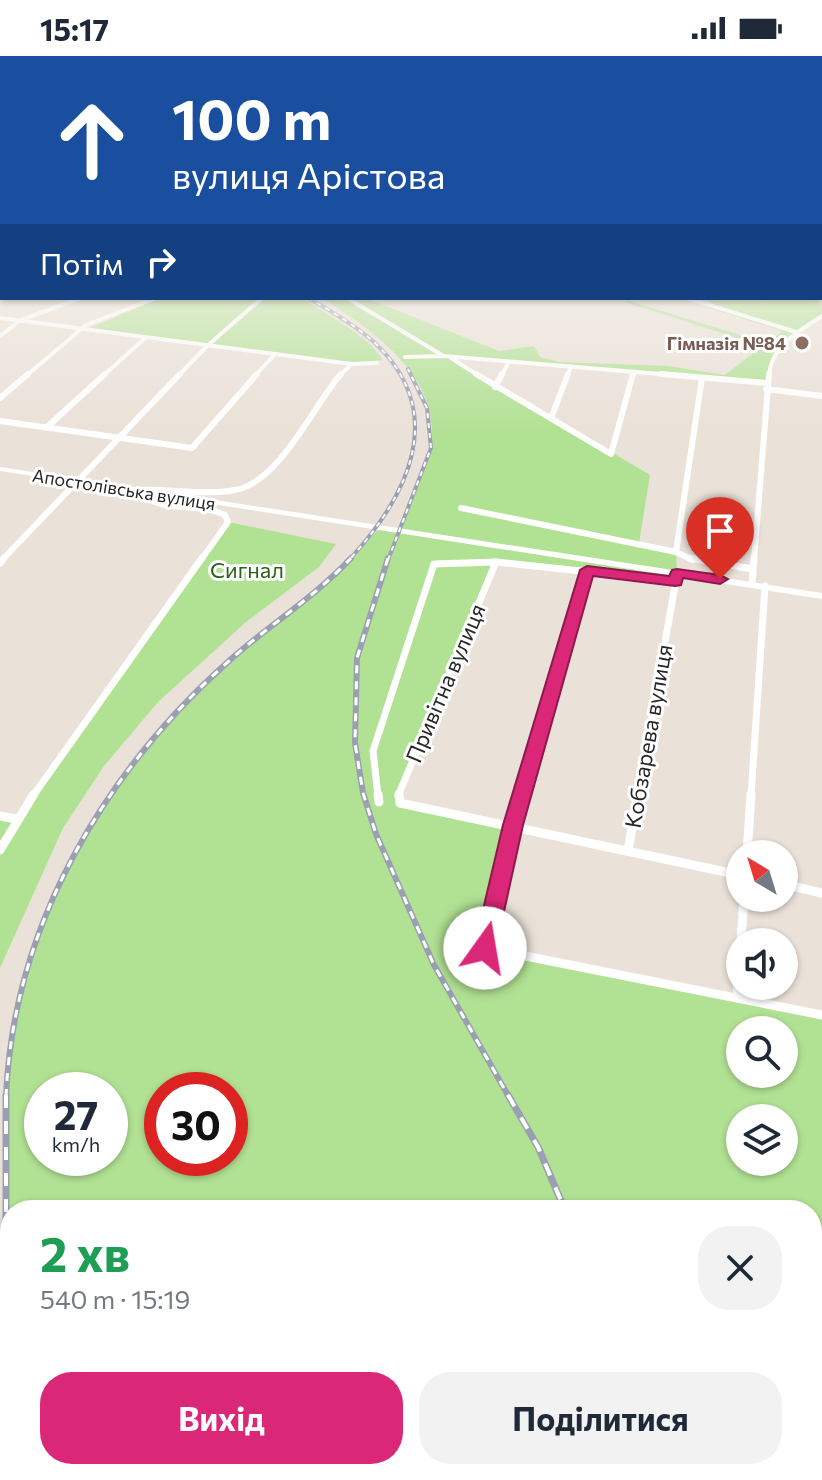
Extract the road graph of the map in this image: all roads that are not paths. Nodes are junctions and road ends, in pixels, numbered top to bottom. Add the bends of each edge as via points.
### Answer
1 (76, 300) edge
2 (151, 300) edge
3 (260, 300) edge
4 (350, 300) edge
5 (693, 300) edge
6 (822, 316) edge
7 (0, 318) edge
8 (21, 320) junction
9 (82, 328) junction
10 (796, 332) junction
11 (0, 336) edge
12 (145, 338) junction
13 (207, 346) junction
14 (275, 354) junction
15 (446, 356) junction
16 (405, 357) dead end
17 (509, 362) junction
18 (377, 363) dead end
19 (352, 364) junction
20 (571, 367) junction
21 (634, 372) junction
22 (702, 378) junction
23 (766, 386) junction
24 (495, 387) junction
25 (822, 396) edge
26 (0, 398) edge
27 (551, 418) junction
28 (0, 421) edge
29 (47, 427) junction
30 (118, 437) junction
31 (0, 469) edge
32 (78, 481) junction
33 (135, 490) junction
34 (461, 508) dead end
35 (679, 554) junction
36 (496, 562) junction
37 (0, 563) edge
38 (752, 569) junction
39 (587, 570) junction
40 (676, 577) junction
41 (747, 583) junction
42 (765, 586) junction
43 (822, 596) edge
44 (379, 802) dead end
45 (0, 816) edge
46 (16, 819) junction
47 (513, 825) junction
48 (748, 840) edge
49 (0, 850) edge
50 (628, 851) junction
51 (726, 872) edge
52 (798, 887) edge
53 (822, 893) edge
54 (726, 996) edge
55 (747, 1000) edge
56 (822, 1015) edge

1 - 8 street
2 - 9 street
3 - 13 street
4 - 15 street
5 - 10 street
6 - 10 street
7 - 8 street
8 - 9 street
8 - 11 street
9 - 12 street
9 - 26 street
10 - 23 street via 775,351
12 - 13 street
12 - 29 street
13 - 14 street
13 - 30 street
14 - 19 street
14 - 30 street via 196,446
15 - 16 street
15 - 17 street
15 - 24 street
17 - 20 street
17 - 24 street
18 - 19 street
19 - 33 street via 328,387 255,485 230,491
20 - 21 street
20 - 27 street
21 - 22 street
21 - 27 street via 611,454
22 - 23 street
22 - 35 street
23 - 25 street
23 - 38 street
24 - 27 street
28 - 29 street
29 - 30 street
30 - 32 street
31 - 32 street, Апостолівська вулиця
32 - 33 street, Апостолівська вулиця
32 - 37 street
33 - 40 street, Апостолівська вулиця
33 - 46 street via 160,504 219,512 228,522
34 - 35 street
35 - 38 street
36 - 39 street
36 - 44 street via 434,564 373,751
36 - 47 street, Привітна вулиця via 397,798 400,803
38 - 41 street
39 - 40 street
39 - 47 street
40 - 41 street
40 - 50 street, Кобзарева вулиця
41 - 42 street
42 - 43 street
42 - 48 street
45 - 46 street
46 - 49 street
47 - 50 street
47 - 54 street via 485,948
50 - 51 street
52 - 53 street
55 - 56 street

